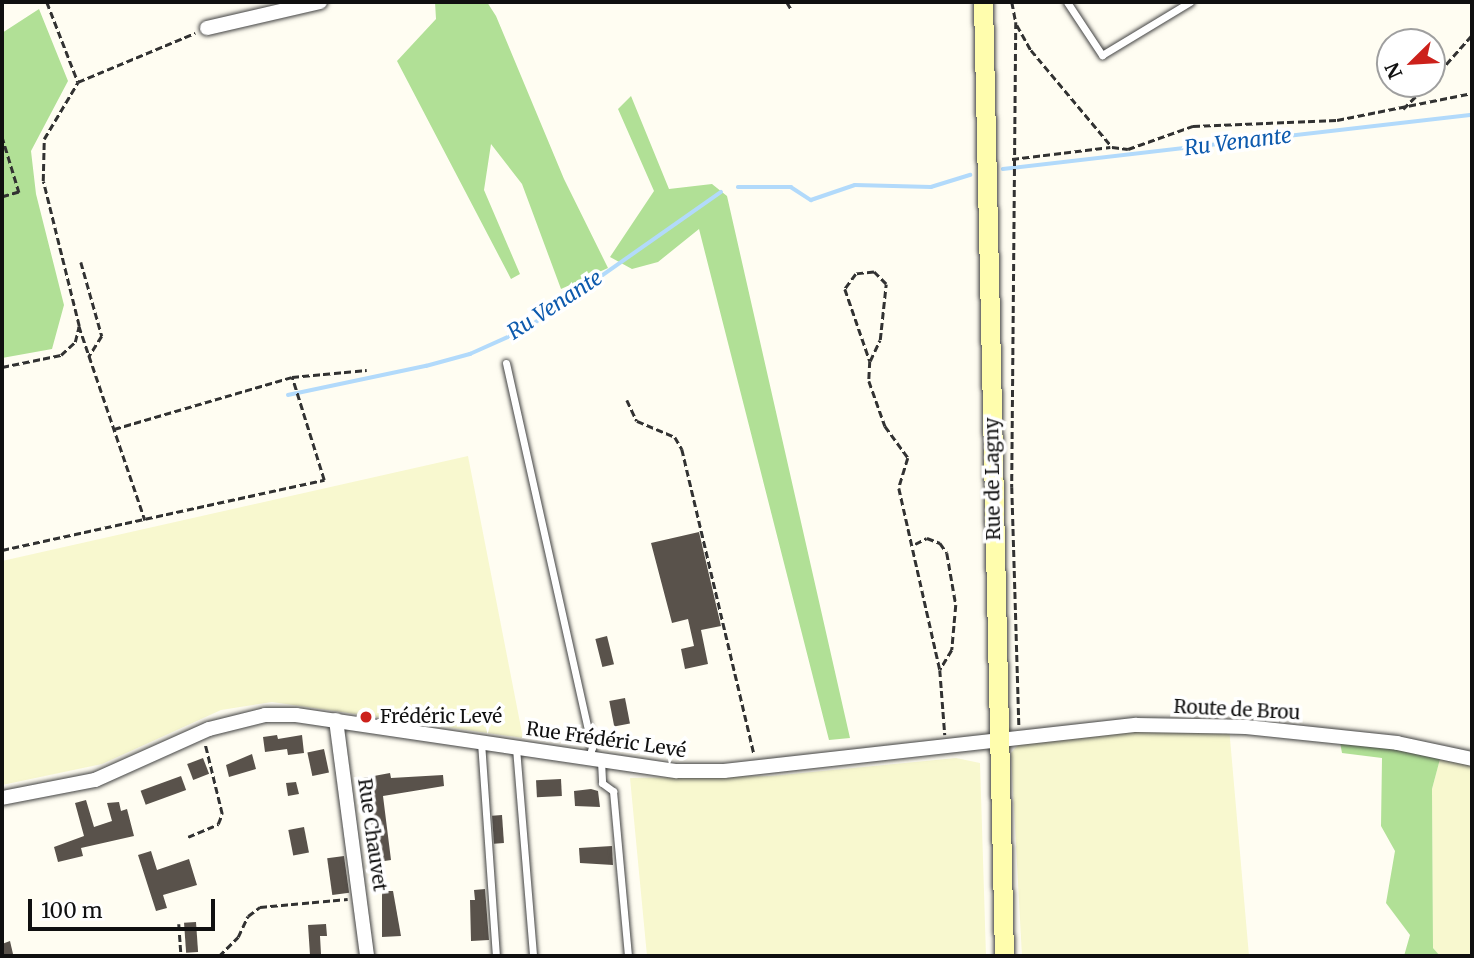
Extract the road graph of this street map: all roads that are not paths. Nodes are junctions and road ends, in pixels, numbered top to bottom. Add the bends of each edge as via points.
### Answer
1 (320, 2) edge
2 (983, 2) edge
3 (1067, 2) edge
4 (1189, 2) edge
5 (283, 6) edge
6 (208, 28) road end
7 (506, 363) dead end
8 (336, 720) junction
9 (998, 738) junction
10 (481, 742) junction
11 (516, 748) junction
12 (1472, 759) edge
13 (595, 760) junction
14 (2, 798) edge
15 (368, 956) edge
16 (496, 956) edge
17 (533, 956) edge
18 (628, 956) edge
19 (1004, 956) edge

1 - 5 street
2 - 9 main road, Rue de Lagny
3 - 4 lane via 1102,55
5 - 6 street
7 - 13 lane
8 - 10 street, Rue Frédéric Levé
8 - 14 street, Rue Frédéric Levé via 265,715 234,720 119,772
8 - 15 street, Rue Chauvet
9 - 12 street, Route de Brou via 1136,725 1246,727 1397,743
9 - 13 street, Rue Frédéric Levé via 757,767 677,771
9 - 19 main road, Rue de Lagny
10 - 11 street, Rue Frédéric Levé
10 - 16 lane
11 - 13 street, Rue Frédéric Levé
11 - 17 lane
13 - 18 lane via 602,783 613,791

